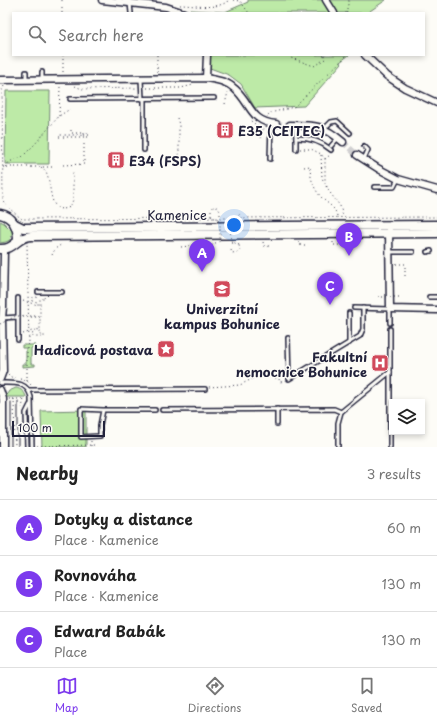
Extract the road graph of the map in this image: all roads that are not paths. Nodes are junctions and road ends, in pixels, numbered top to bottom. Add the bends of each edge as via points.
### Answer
1 (102, 0) edge
2 (326, 0) edge
3 (130, 3) junction
4 (130, 12) edge
5 (181, 12) edge
6 (333, 12) edge
7 (207, 56) edge
8 (365, 56) edge
9 (26, 72) dead end
10 (42, 72) dead end
11 (206, 78) junction
12 (141, 79) junction
13 (0, 80) edge
14 (26, 80) junction
15 (42, 80) junction
16 (214, 98) dead end
17 (70, 99) dead end
18 (143, 99) junction
19 (437, 103) edge
20 (268, 125) joint
21 (293, 125) joint
22 (325, 128) junction
23 (350, 133) dead end
24 (296, 138) junction
25 (341, 140) joint
26 (332, 146) dead end
27 (364, 146) dead end
28 (296, 149) road end
29 (144, 150) dead end
30 (331, 150) dead end
31 (357, 155) tunnel mouth
32 (270, 159) dead end
33 (364, 159) junction
34 (398, 179) junction
35 (374, 187) dead end
36 (437, 190) edge
37 (0, 214) edge
38 (15, 224) junction
39 (437, 225) edge
40 (389, 229) junction
41 (437, 233) edge
42 (18, 240) junction
43 (2, 249) edge
44 (432, 251) dead end
45 (390, 252) junction
46 (413, 252) dead end
47 (427, 252) dead end
48 (38, 292) dead end
49 (62, 292) dead end
50 (429, 297) dead end
51 (437, 297) edge
52 (18, 299) road end
53 (354, 308) dead end
54 (363, 308) junction
55 (390, 309) junction
56 (437, 310) edge
57 (349, 313) dead end
58 (18, 317) junction
59 (2, 319) edge
60 (390, 323) dead end
61 (390, 329) dead end
62 (288, 338) dead end
63 (18, 340) dead end
64 (349, 342) junction
65 (390, 372) junction
66 (0, 378) edge
67 (0, 383) edge
68 (206, 389) road end
69 (0, 390) edge
70 (29, 390) junction
71 (31, 404) junction
72 (277, 409) junction
73 (103, 410) junction
74 (155, 410) dead end
75 (162, 410) dead end
76 (341, 412) junction
77 (277, 424) dead end
78 (338, 446) dead end
79 (3, 447) edge
80 (27, 447) edge
81 (32, 447) edge
82 (390, 447) edge

1 - 3 street
2 - 6 street
3 - 4 lane
3 - 5 street via 166,7
7 - 11 street
8 - 19 street via 405,88
9 - 14 lane
10 - 15 lane
11 - 12 street
11 - 20 street via 222,80 235,88 253,113
12 - 15 street via 101,77
12 - 18 lane
13 - 14 street
14 - 15 street
16 - 18 lane
17 - 18 lane
18 - 29 lane
20 - 32 lane
21 - 22 street via 316,125
21 - 24 lane
22 - 23 lane via 331,122 337,121
22 - 25 street
24 - 28 lane
24 - 30 lane via 312,139
25 - 26 lane
27 - 33 lane via 368,150
31 - 33 street
33 - 34 street
34 - 35 lane via 394,187
34 - 36 street
37 - 38 street, Kamenice via 6,215
38 - 40 street, Kamenice via 23,228
38 - 42 street
39 - 40 street, Kamenice
40 - 41 street, Kamenice
40 - 42 street, Kamenice via 25,236
40 - 45 street
42 - 43 street, Kamenice via 12,246
43 - 59 street
44 - 47 lane
45 - 46 lane
45 - 55 street
48 - 49 lane
50 - 51 lane
52 - 58 lane
53 - 54 lane
54 - 55 lane
54 - 64 lane via 363,329 360,336
55 - 56 street
55 - 60 lane
57 - 64 lane
58 - 59 lane
58 - 63 lane
59 - 66 street via 3,371
61 - 65 lane
62 - 64 lane via 289,379
65 - 76 lane
65 - 82 lane
67 - 70 lane via 16,383
68 - 70 lane
69 - 79 street via 3,398
70 - 71 lane
71 - 80 lane via 26,413
71 - 81 lane
72 - 75 lane
72 - 76 lane via 334,409
72 - 77 lane
73 - 73 lane via 100,436 81,436 81,409
73 - 74 lane
76 - 78 lane via 338,423

